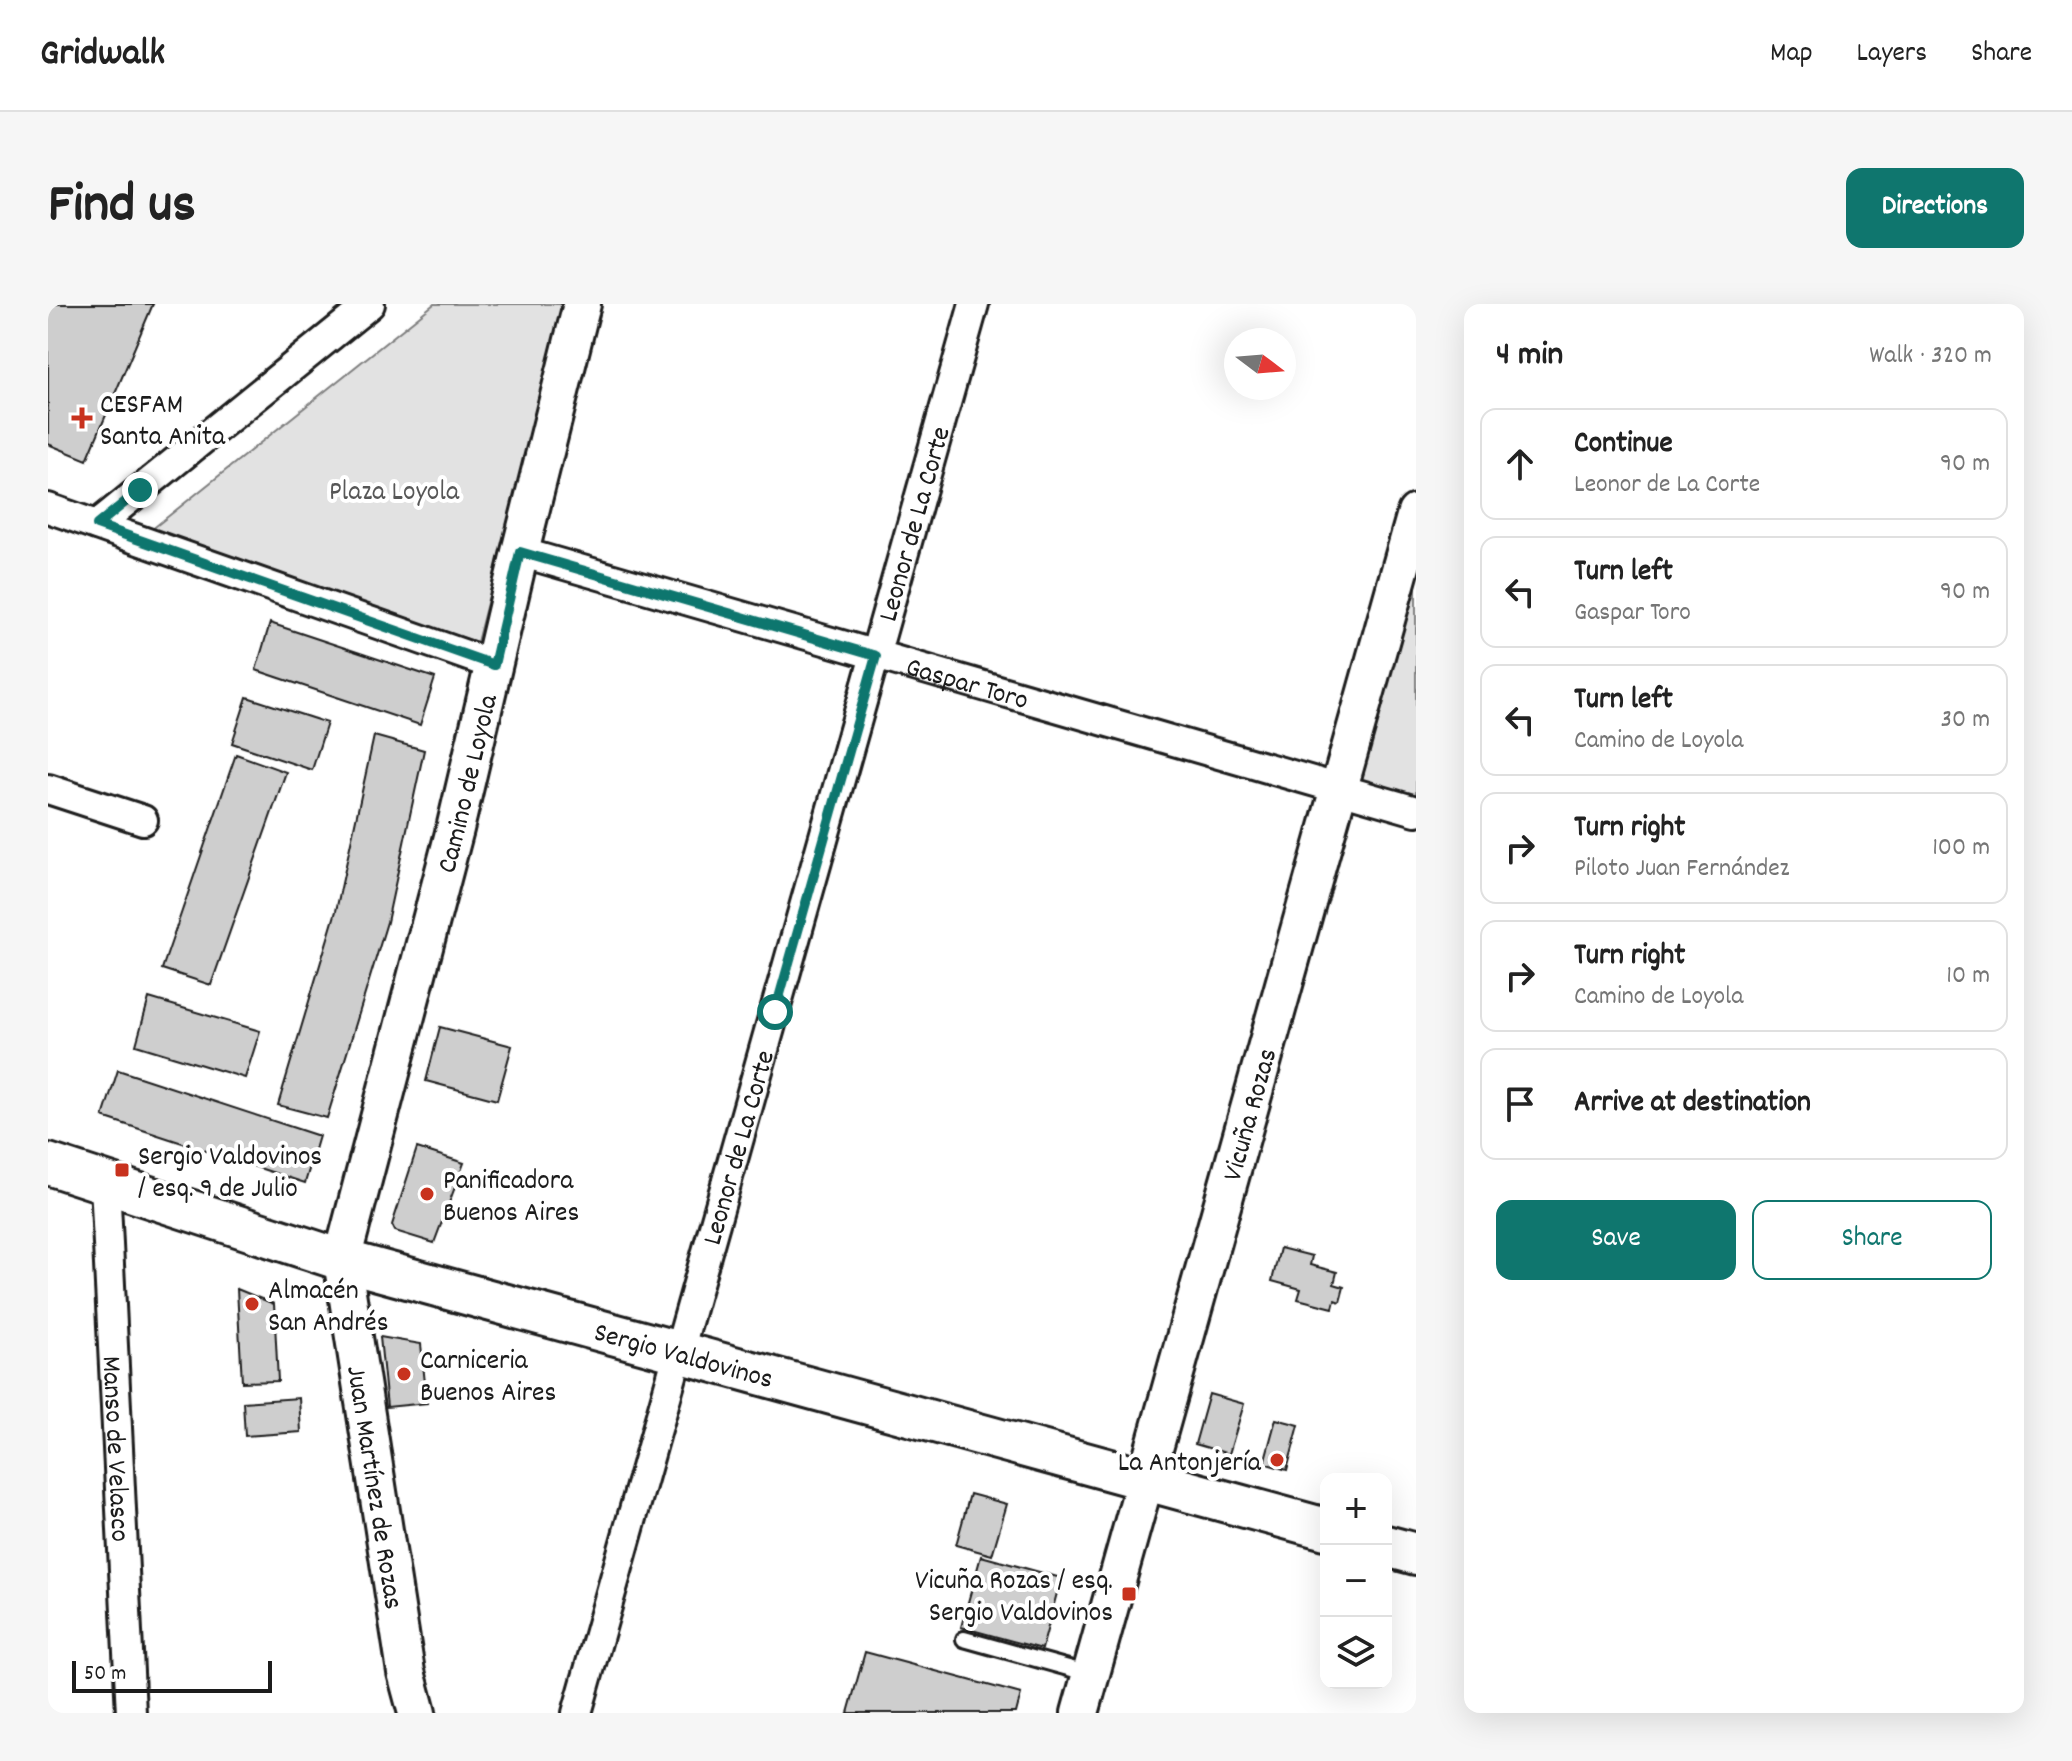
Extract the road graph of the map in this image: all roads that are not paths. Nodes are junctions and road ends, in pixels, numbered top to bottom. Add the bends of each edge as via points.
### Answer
1 (582, 304) edge
2 (974, 304) edge
3 (365, 305) edge
4 (48, 508) edge
5 (1416, 513) edge
6 (97, 525) junction
7 (520, 552) junction
8 (876, 656) junction
9 (494, 665) junction
10 (1339, 788) junction
11 (48, 789) edge
12 (1416, 811) edge
13 (143, 820) dead end
14 (48, 1164) edge
15 (105, 1183) junction
16 (342, 1260) junction
17 (679, 1352) junction
18 (1146, 1480) junction
19 (1320, 1527) edge
20 (1392, 1548) edge
21 (1416, 1554) edge
22 (964, 1639) dead end
23 (1091, 1674) junction
24 (131, 1713) edge
25 (417, 1713) edge
26 (577, 1713) edge
27 (1080, 1713) edge

1 - 7 street, Camino de Loyola
2 - 8 street, Leonor de La Corte
3 - 6 street
4 - 6 street
5 - 10 street, Vicuña Rozas
6 - 9 street
7 - 8 street, Gaspar Toro
7 - 9 street, Camino de Loyola
8 - 10 street, Gaspar Toro
8 - 17 street, Leonor de La Corte
9 - 16 street, Camino de Loyola
10 - 12 street, Gaspar Toro
10 - 18 street, Vicuña Rozas
11 - 13 street
14 - 15 main road, Sergio Valdovinos
15 - 16 main road, Sergio Valdovinos
15 - 24 street, Manso de Velasco
16 - 17 main road, Sergio Valdovinos
16 - 25 street, Juan Martínez de Rozas via 406,1672
17 - 18 main road, Sergio Valdovinos
17 - 26 street, Leonor de La Corte
18 - 19 main road, Sergio Valdovinos
18 - 23 street, Vicuña Rozas
20 - 21 main road
22 - 23 lane
23 - 27 street, Vicuña Rozas

